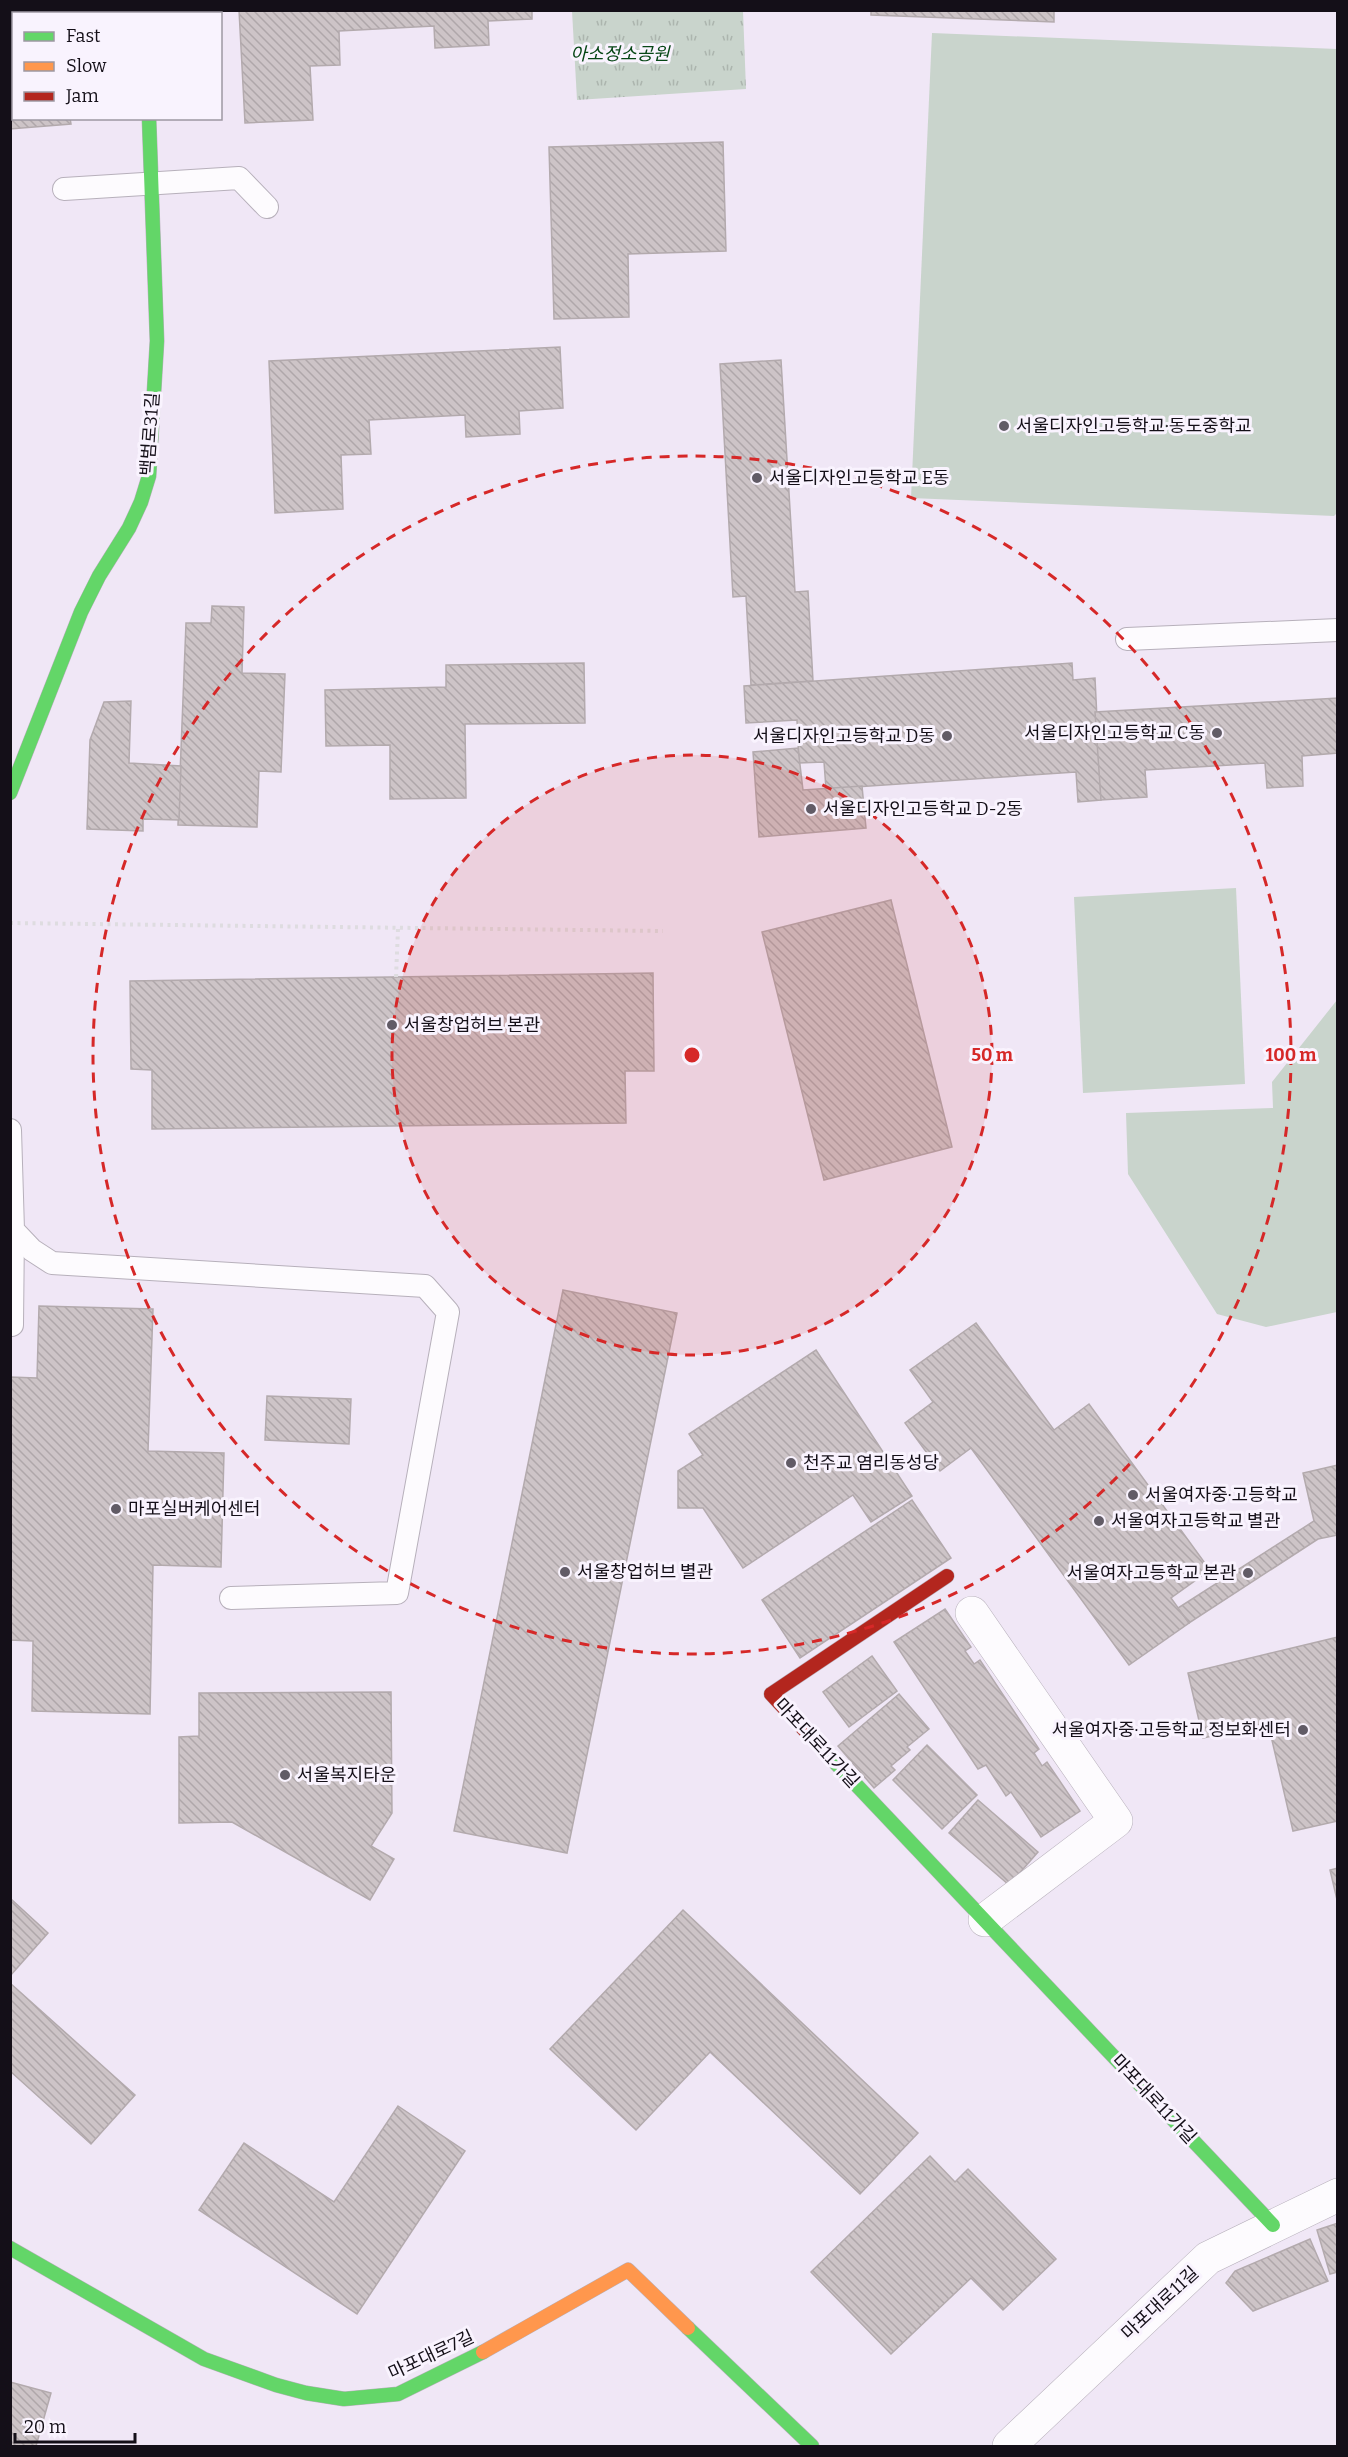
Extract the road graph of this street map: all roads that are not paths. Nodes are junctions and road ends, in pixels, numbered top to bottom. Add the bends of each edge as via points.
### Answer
1 (149, 120) edge
2 (153, 184) junction
3 (64, 189) dead end
4 (267, 207) dead end
5 (1338, 630) edge
6 (1127, 639) dead end
7 (10, 793) edge
8 (10, 1130) edge
9 (13, 1230) junction
10 (12, 1325) dead end
11 (947, 1576) dead end
12 (231, 1598) dead end
13 (972, 1613) dead end
14 (985, 1920) junction
15 (1338, 2195) edge
16 (1273, 2225) junction
17 (10, 2248) edge
18 (812, 2446) edge
19 (1008, 2446) edge

1 - 2 street, 백범로31길
2 - 3 lane
2 - 4 lane via 239,178
2 - 7 street, 백범로31길 via 157,341 149,476 129,528 81,612
5 - 6 lane
8 - 9 lane
9 - 10 lane
9 - 12 lane via 52,1263 425,1286 448,1312 397,1593
11 - 14 street, 마포대로11가길 via 771,1694
13 - 14 street via 1116,1821
14 - 16 street, 마포대로11가길
15 - 16 street, 마포대로11길
16 - 19 street, 마포대로11길 via 1208,2258
17 - 18 street, 마포대로7길 via 204,2359 276,2385 344,2399 398,2394 507,2340 628,2270

